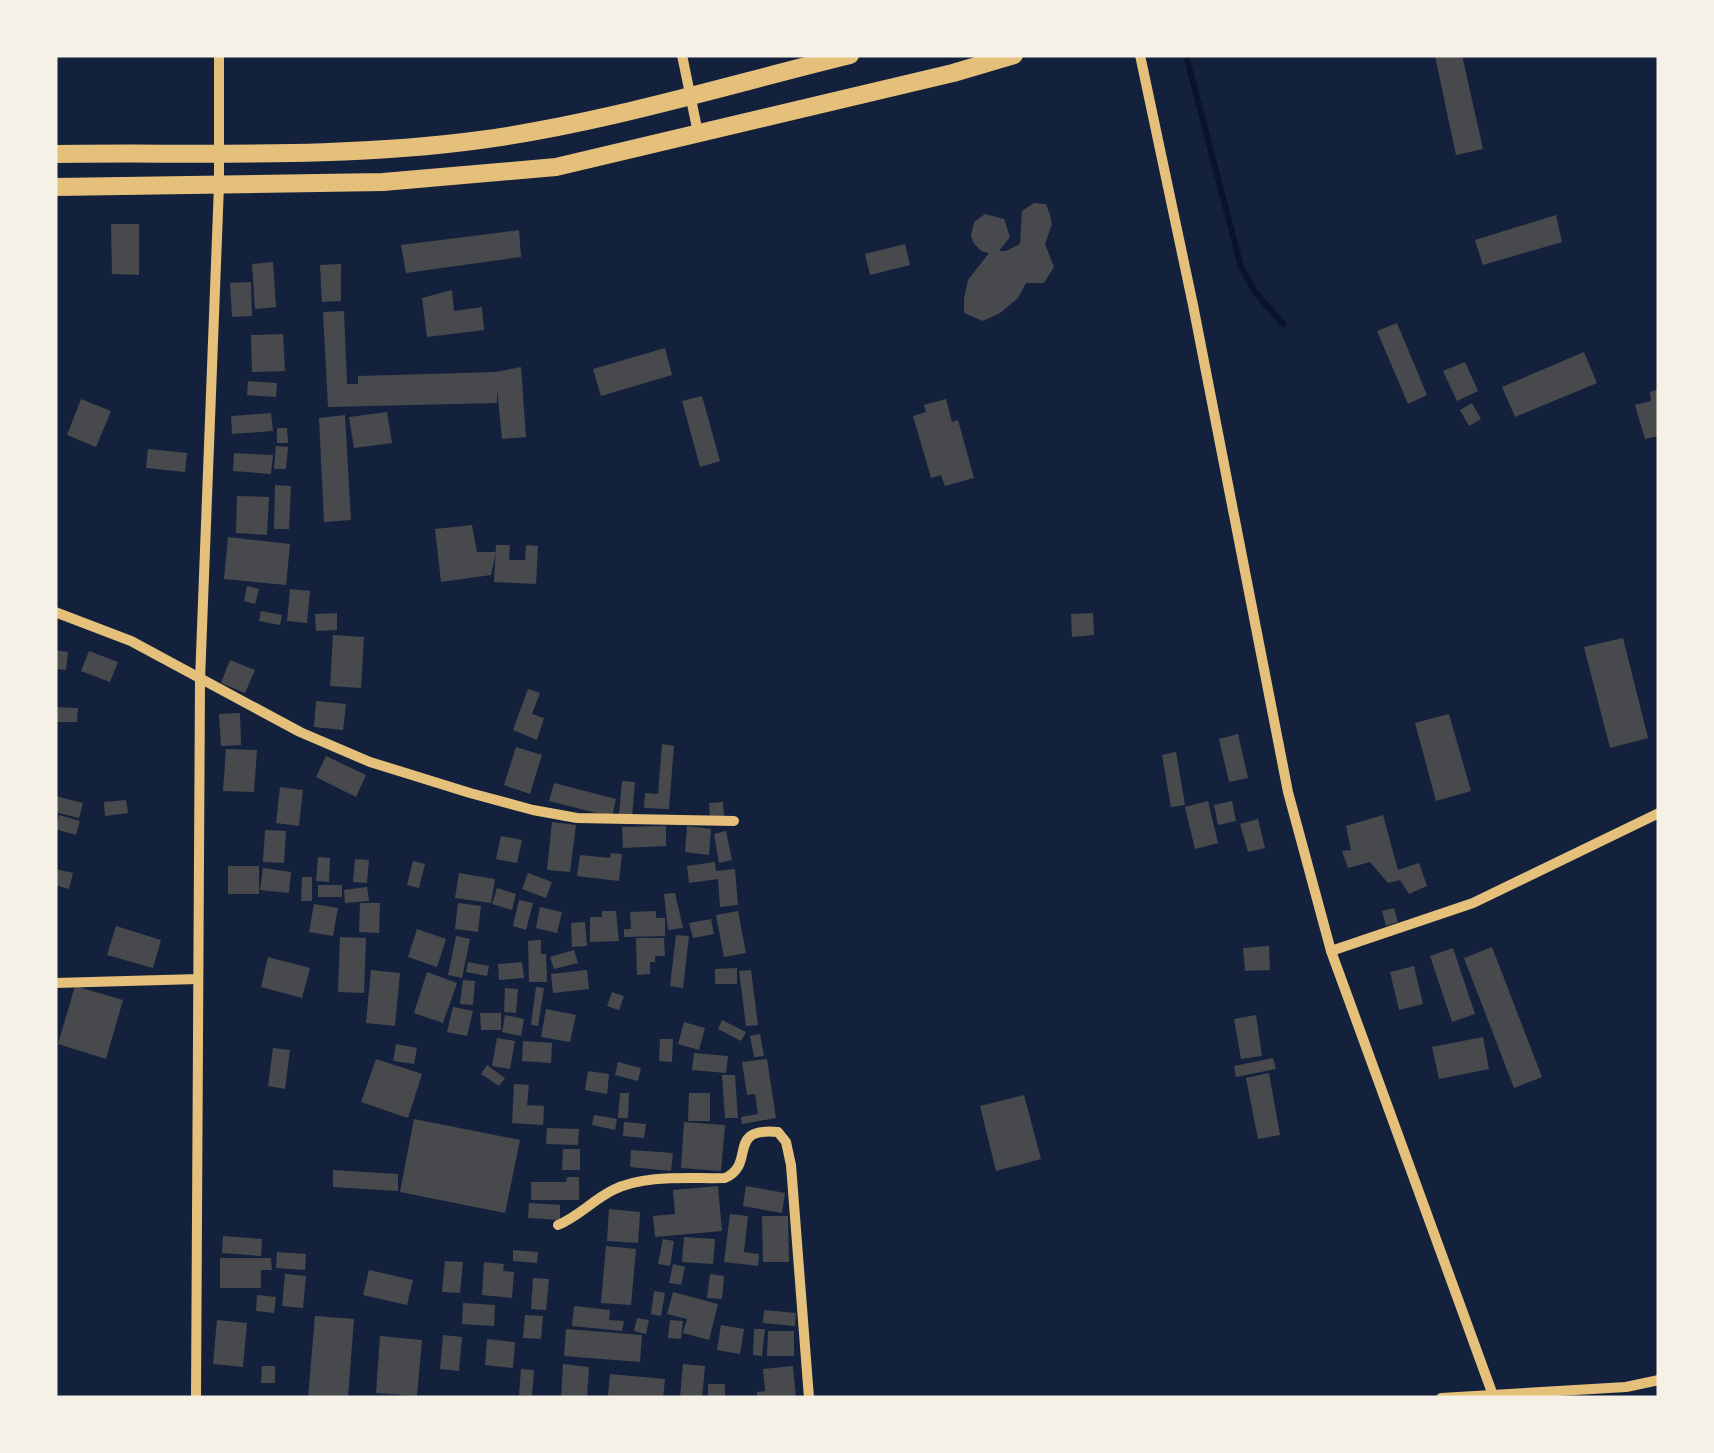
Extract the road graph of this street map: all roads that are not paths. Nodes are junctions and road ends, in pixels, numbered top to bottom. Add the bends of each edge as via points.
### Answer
1 (220, 55) edge
2 (682, 55) edge
3 (850, 55) edge
4 (1014, 55) edge
5 (1140, 55) edge
6 (951, 64) edge
7 (691, 94) junction
8 (698, 133) junction
9 (220, 152) junction
10 (55, 154) edge
11 (55, 186) edge
12 (219, 186) junction
13 (55, 612) edge
14 (200, 680) junction
15 (1659, 813) edge
16 (734, 821) dead end
17 (1331, 951) junction
18 (198, 979) junction
19 (55, 983) edge
20 (558, 1224) dead end
21 (1659, 1380) edge
22 (1493, 1396) edge
23 (196, 1398) edge
24 (809, 1398) edge
25 (1441, 1398) edge

1 - 9 street
2 - 7 street
3 - 7 highway
4 - 6 highway
5 - 17 street via 1288,792
6 - 8 highway
7 - 8 street
7 - 9 highway via 563,127 478,140 391,150
8 - 12 highway via 502,174
9 - 10 highway
9 - 12 street
11 - 12 highway
12 - 14 street
13 - 14 street via 131,642
14 - 16 street via 370,762 533,810 596,819
14 - 18 street
15 - 17 street via 1473,903
17 - 22 street
18 - 19 street
18 - 23 street
20 - 24 street via 616,1188 725,1178 738,1167 751,1134 778,1132 791,1165
21 - 22 street
22 - 25 street

